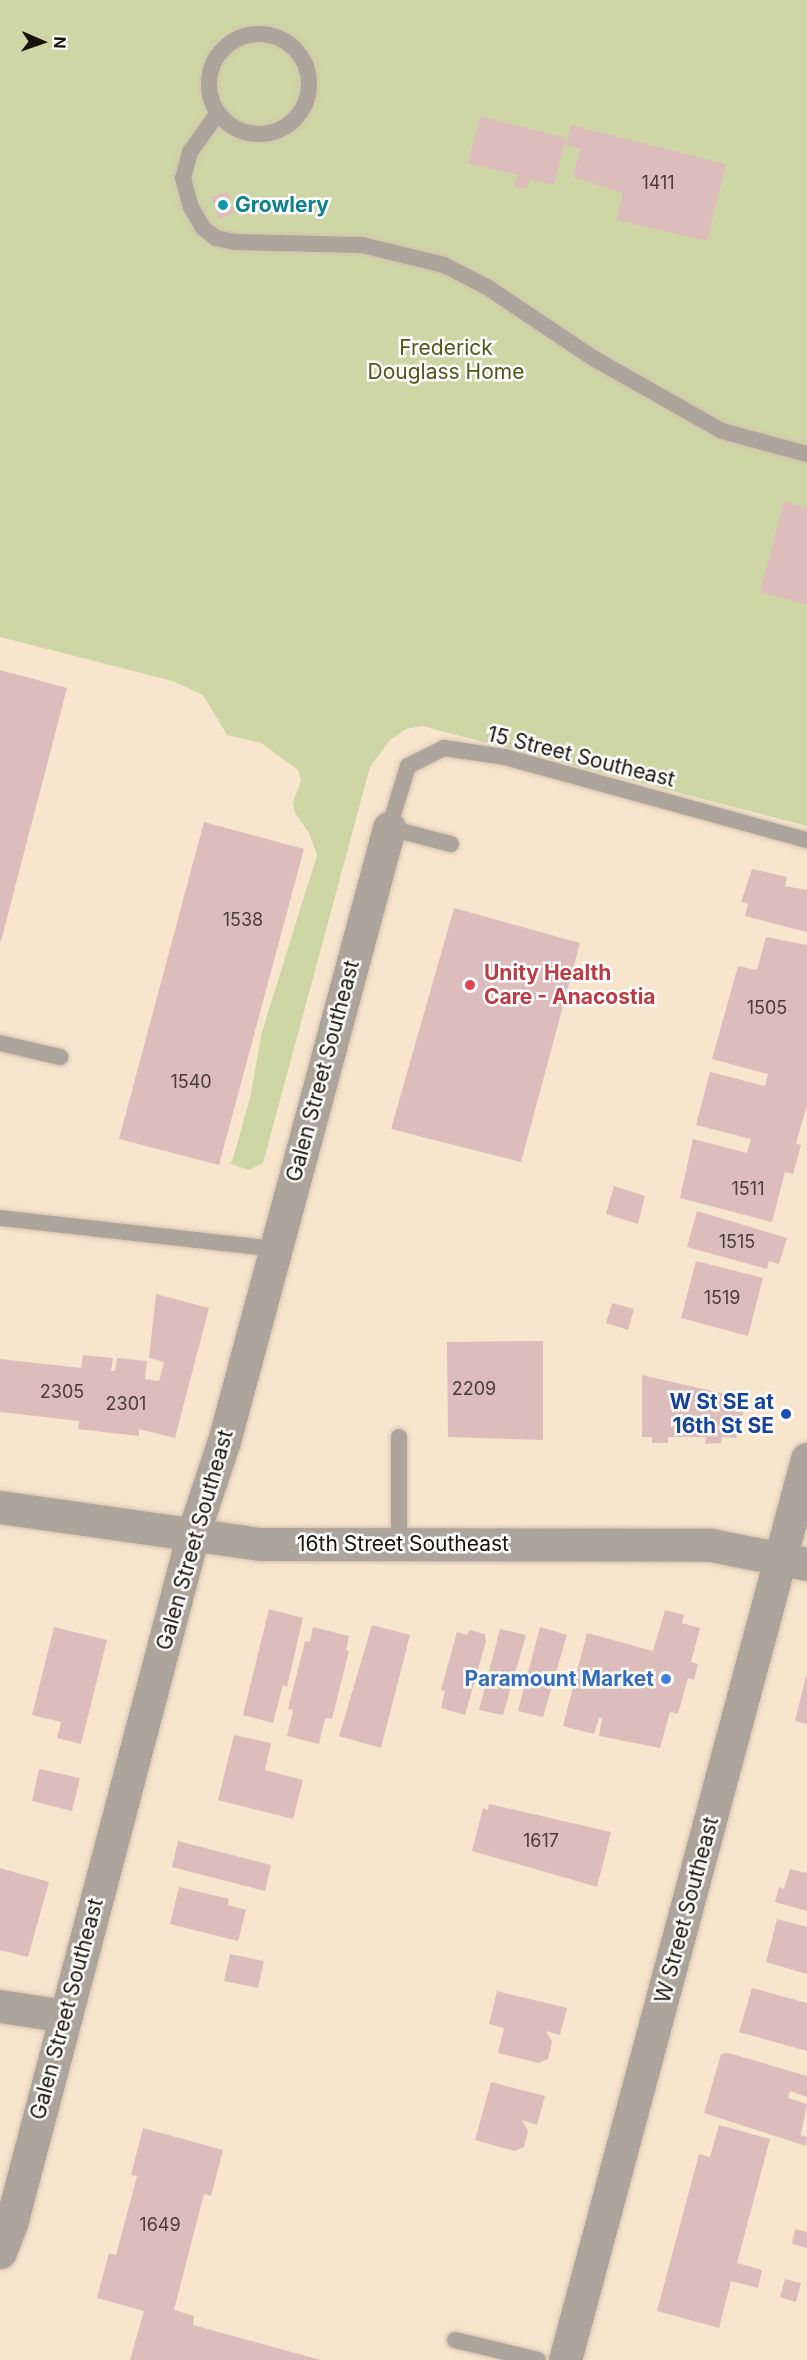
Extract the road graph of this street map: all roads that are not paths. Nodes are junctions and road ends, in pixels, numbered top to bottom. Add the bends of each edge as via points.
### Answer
1 (218, 113) junction
2 (807, 454) edge
3 (389, 828) junction
4 (807, 840) edge
5 (451, 844) dead end
6 (0, 1043) edge
7 (60, 1057) dead end
8 (0, 1218) edge
9 (276, 1249) junction
10 (399, 1437) dead end
11 (807, 1459) edge
12 (0, 1508) edge
13 (193, 1534) junction
14 (399, 1544) junction
15 (794, 1560) edge
16 (0, 2006) edge
17 (65, 2016) junction
18 (0, 2252) edge
19 (455, 2340) dead end
20 (538, 2360) edge
21 (565, 2360) edge

1 - 1 lane via 209,91 210,74 227,45 242,36 274,35 285,39 303,57 310,83 306,104 294,121 278,132 242,132
1 - 2 lane via 190,152 183,178 190,207 203,228 216,238 235,242 362,245 444,265 487,288 593,358 712,425 760,444
3 - 4 lane, 15 Street Southeast via 408,766 444,748 505,757
3 - 5 lane
3 - 9 street, Galen Street Southeast
6 - 7 lane
8 - 9 lane
9 - 13 street, Galen Street Southeast via 224,1441
10 - 14 lane
11 - 15 street, W Street Southeast
12 - 13 street, 16th Street Southeast
13 - 14 street, 16th Street Southeast via 261,1544
13 - 17 street, Galen Street Southeast
14 - 15 street, 16th Street Southeast via 711,1545
15 - 21 street, W Street Southeast
16 - 17 street
17 - 18 street, Galen Street Southeast via 12,2220
19 - 20 lane

